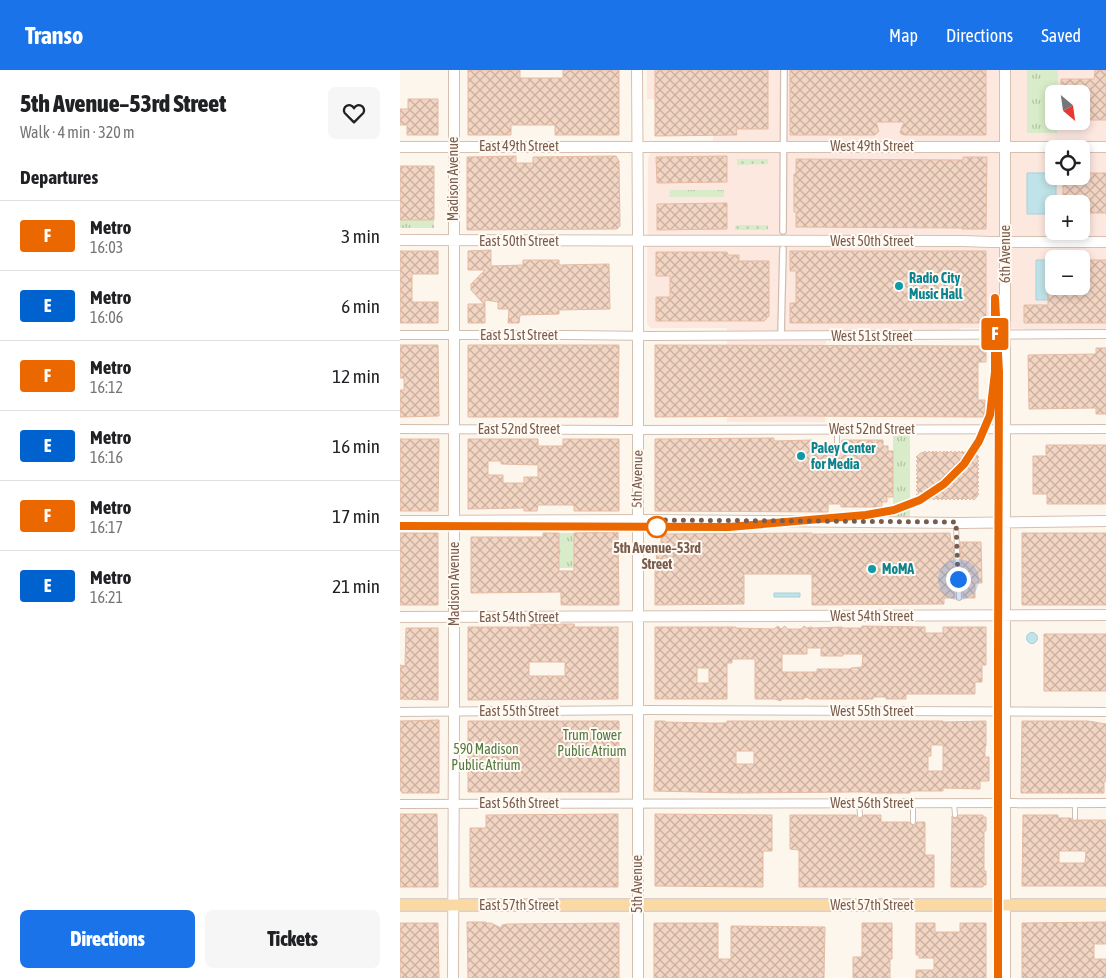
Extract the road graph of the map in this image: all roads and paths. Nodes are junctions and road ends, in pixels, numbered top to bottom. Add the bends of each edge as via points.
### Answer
1 (454, 70) edge
2 (637, 70) edge
3 (784, 70) edge
4 (1005, 70) edge
5 (637, 146) junction
6 (784, 146) junction
7 (400, 147) edge
8 (454, 147) junction
9 (1005, 147) junction
10 (1106, 147) edge
11 (783, 231) dead end
12 (400, 240) edge
13 (453, 240) junction
14 (638, 241) junction
15 (1005, 242) junction
16 (1106, 242) edge
17 (783, 250) dead end
18 (1005, 334) junction
19 (1106, 334) edge
20 (400, 335) edge
21 (453, 335) junction
22 (637, 336) junction
23 (781, 336) junction
24 (454, 428) junction
25 (400, 429) edge
26 (638, 429) junction
27 (837, 429) junction
28 (1005, 429) junction
29 (1106, 429) edge
30 (837, 445) dead end
31 (400, 521) edge
32 (454, 521) junction
33 (638, 521) junction
34 (956, 522) junction
35 (1005, 522) junction
36 (1106, 522) edge
37 (959, 598) dead end
38 (1005, 615) junction
39 (1106, 615) edge
40 (638, 616) junction
41 (400, 617) edge
42 (454, 617) junction
43 (638, 710) junction
44 (454, 711) junction
45 (400, 712) edge
46 (1006, 712) junction
47 (1106, 712) edge
48 (638, 803) junction
49 (860, 803) junction
50 (914, 803) junction
51 (954, 803) junction
52 (1005, 803) junction
53 (1075, 803) junction
54 (1106, 803) edge
55 (400, 804) edge
56 (454, 804) junction
57 (860, 814) dead end
58 (954, 815) dead end
59 (1075, 818) dead end
60 (914, 822) dead end
61 (400, 905) edge
62 (454, 905) junction
63 (637, 905) junction
64 (1004, 905) junction
65 (1106, 905) edge
66 (453, 978) edge
67 (638, 978) edge
68 (1005, 978) edge

1 - 8 main road, Madison Avenue
2 - 5 main road, 5th Avenue
3 - 6 street
4 - 9 main road, 6th Avenue
5 - 6 main road, West 49th Street
5 - 8 main road, East 49th Street
5 - 14 main road, 5th Avenue
6 - 9 main road, West 49th Street
6 - 11 street
7 - 8 main road, East 49th Street
8 - 13 main road, Madison Avenue
9 - 10 main road, West 49th Street
9 - 15 main road, 6th Avenue
12 - 13 main road, East 50th Street
13 - 14 main road, East 50th Street
13 - 21 main road, Madison Avenue
14 - 15 main road, West 50th Street
14 - 22 main road, 5th Avenue
15 - 16 main road, West 50th Street
15 - 18 main road, 6th Avenue
17 - 23 street
18 - 19 street, West 51st Street
18 - 23 street, West 51st Street
18 - 28 main road, 6th Avenue
20 - 21 street, East 51st Street
21 - 22 street, East 51st Street
21 - 24 main road, Madison Avenue
22 - 23 street, West 51st Street
22 - 26 main road, 5th Avenue
24 - 25 street, East 52nd Street
24 - 26 street, East 52nd Street
24 - 32 main road, Madison Avenue
26 - 27 street, West 52nd Street
26 - 33 main road, 5th Avenue
27 - 28 street, West 52nd Street
27 - 30 lane
28 - 29 street, West 52nd Street
28 - 35 main road, 6th Avenue
31 - 32 main road
32 - 33 main road
32 - 42 main road, Madison Avenue
33 - 34 main road via 753,518
33 - 40 main road, 5th Avenue
34 - 35 main road
34 - 37 lane
35 - 36 main road
35 - 38 main road, 6th Avenue
38 - 39 main road, West 54th Street
38 - 40 main road, West 54th Street
38 - 46 main road, 6th Avenue
40 - 42 main road, East 54th Street
40 - 43 main road, 5th Avenue
41 - 42 main road, East 54th Street
42 - 44 main road, Madison Avenue
43 - 44 street, East 55th Street
43 - 46 street, West 55th Street
43 - 48 main road, 5th Avenue
44 - 45 street, East 55th Street
44 - 56 main road, Madison Avenue
46 - 47 street, West 55th Street
46 - 52 main road, 6th Avenue
48 - 49 street, West 56th Street
48 - 56 street, East 56th Street
48 - 63 main road, 5th Avenue
49 - 50 street, West 56th Street
49 - 57 lane
50 - 51 street, West 56th Street
50 - 60 lane
51 - 52 street, West 56th Street
51 - 58 lane
52 - 53 street, West 56th Street
52 - 64 main road, 6th Avenue
53 - 54 street, West 56th Street
53 - 59 lane
55 - 56 street, East 56th Street
56 - 62 main road, Madison Avenue
61 - 62 main road, East 57th Street
62 - 63 main road, East 57th Street
62 - 66 main road, Madison Avenue
63 - 64 main road, West 57th Street
63 - 67 main road, 5th Avenue
64 - 65 main road, West 57th Street
64 - 68 main road, 6th Avenue

